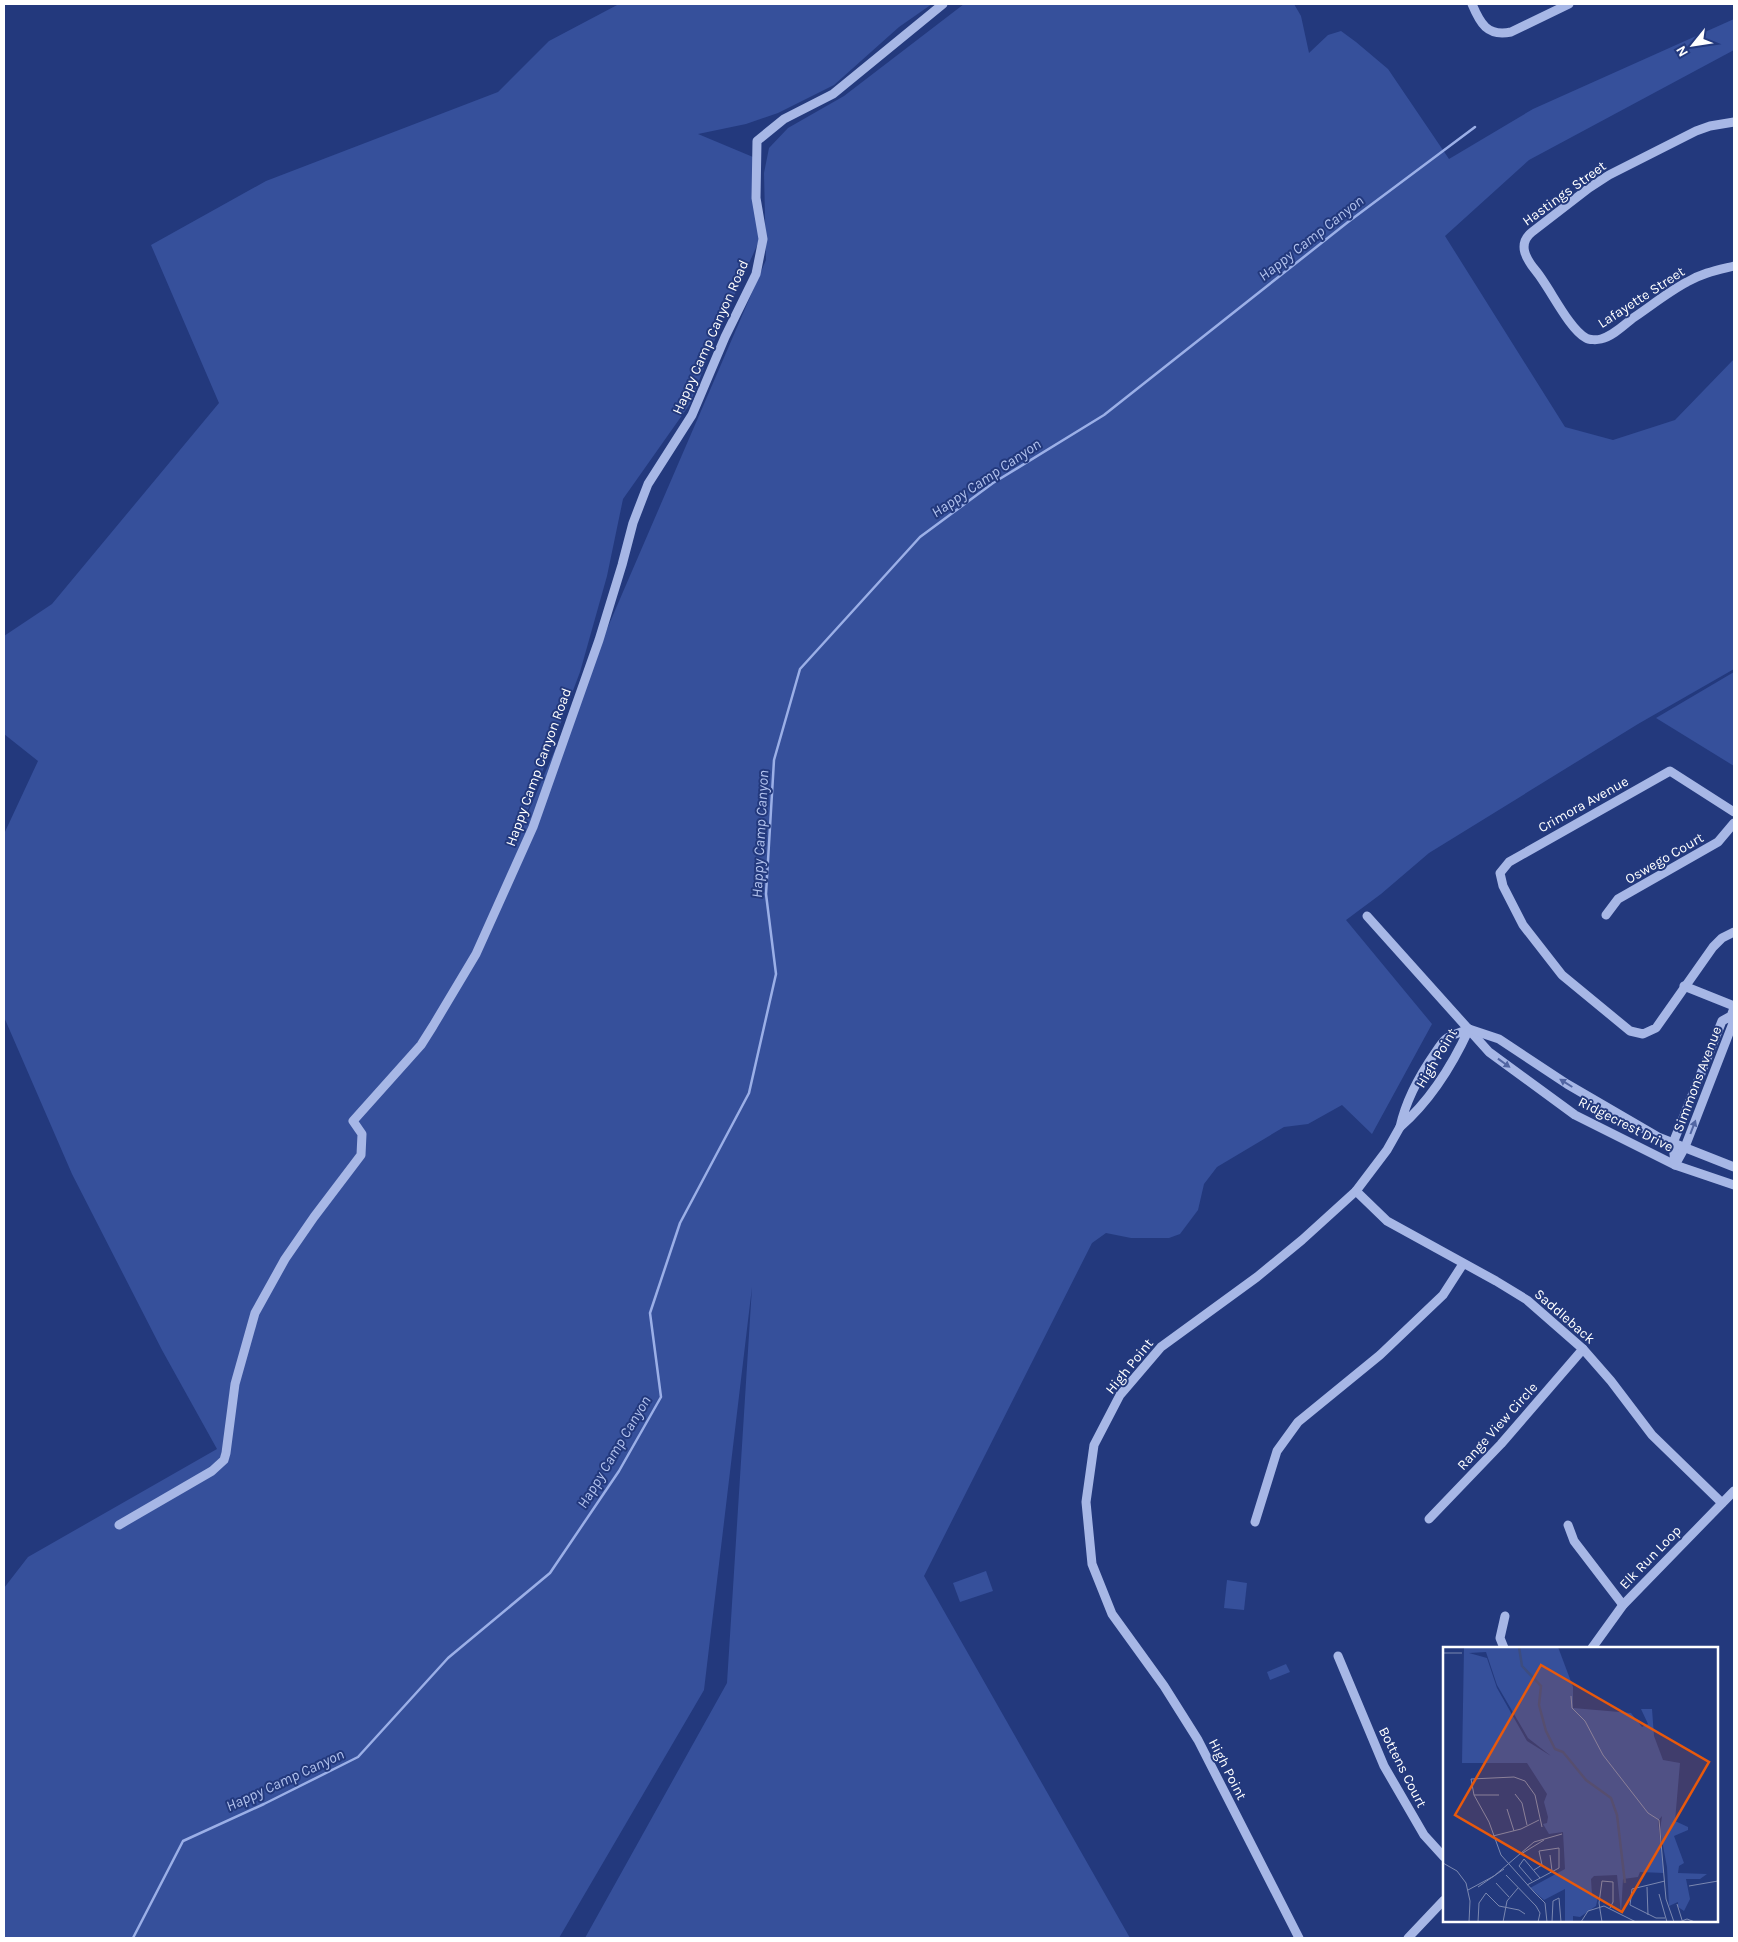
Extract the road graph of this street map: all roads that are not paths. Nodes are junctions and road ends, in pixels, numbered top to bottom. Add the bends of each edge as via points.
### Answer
1 (943, 4) edge
2 (1472, 4) edge
3 (1568, 4) edge
4 (1734, 122) edge
5 (1734, 266) edge
6 (1553, 295) joint
7 (1734, 812) edge
8 (1734, 823) edge
9 (1606, 915) dead end
10 (1368, 916) dead end
11 (1734, 932) edge
12 (1684, 986) junction
13 (1733, 1010) edge
14 (1469, 1029) junction
15 (1412, 1094) junction
16 (1425, 1101) junction
17 (1400, 1127) junction
18 (1673, 1143) junction
19 (1685, 1147) junction
20 (1675, 1164) junction
21 (1734, 1167) edge
22 (1734, 1186) edge
23 (1356, 1191) junction
24 (1463, 1264) junction
25 (1583, 1349) junction
26 (1734, 1491) edge
27 (1722, 1503) junction
28 (1429, 1519) dead end
29 (1255, 1522) dead end
30 (119, 1525) dead end
31 (1568, 1525) dead end
32 (1623, 1605) junction
33 (1505, 1616) dead end
34 (1504, 1647) edge
35 (1593, 1647) edge
36 (1338, 1656) dead end
37 (1443, 1856) edge
38 (1443, 1901) edge
39 (1299, 1938) edge
40 (1408, 1938) edge

1 - 30 street, Happy Camp Canyon Road via 833,94 784,119 757,141 756,198 763,238 756,274 692,414 648,484 555,768 533,827 476,954 420,1044 353,1121 362,1134 361,1155 314,1216 268,1286 255,1313 235,1384 224,1460
2 - 3 street via 1482,23 1490,31 1501,34
4 - 6 street, Hastings Street via 1696,131 1628,164 1589,188 1527,236 1523,245 1525,256
5 - 6 street, Lafayette Street via 1690,280 1601,339 1588,339 1576,330
7 - 12 street, Crimora Avenue via 1670,771 1509,862 1500,873 1503,886 1523,925 1562,975 1630,1031 1643,1034 1659,1024
8 - 9 street, Oswego Court via 1718,842 1618,899
10 - 14 street, Ridgecrest Drive
11 - 12 street via 1713,947
12 - 13 street
13 - 18 street, Simmons Avenue via 1722,1020
19 -> 13 street, Simmons Avenue via 1733,1023
14 - 15 street, High Point via 1446,1039 1414,1084
14 - 16 street, High Point via 1457,1055
18 -> 14 street, Ridgecrest Drive via 1567,1084 1499,1039
14 -> 20 street, Ridgecrest Drive via 1489,1052 1575,1115
15 - 16 street, High Point
15 - 17 street, High Point
16 - 17 street, High Point
17 - 23 street, High Point
18 - 19 street, Ridgecrest Drive
18 - 20 street, Simmons Avenue
19 - 20 street, Simmons Avenue
19 - 21 street, Ridgecrest Drive
20 - 22 street, Ridgecrest Drive
23 - 24 street, Saddleback via 1387,1221
23 - 39 street, High Point via 1256,1277 1161,1347 1120,1396 1094,1445 1086,1502 1092,1564 1112,1614 1198,1740
24 - 25 street, Saddleback via 1526,1300
24 - 29 street via 1443,1295 1380,1355 1298,1422 1277,1451
25 - 27 street, Saddleback via 1652,1435
25 - 28 street, Range View Circle via 1501,1444
26 - 27 street, Elk Run Loop
27 - 32 street, Elk Run Loop
31 - 32 street via 1574,1540
32 - 35 street, Elk Run Loop
33 - 34 street via 1500,1638
36 - 37 street, Bottens Court via 1384,1766 1424,1835
38 - 40 street

